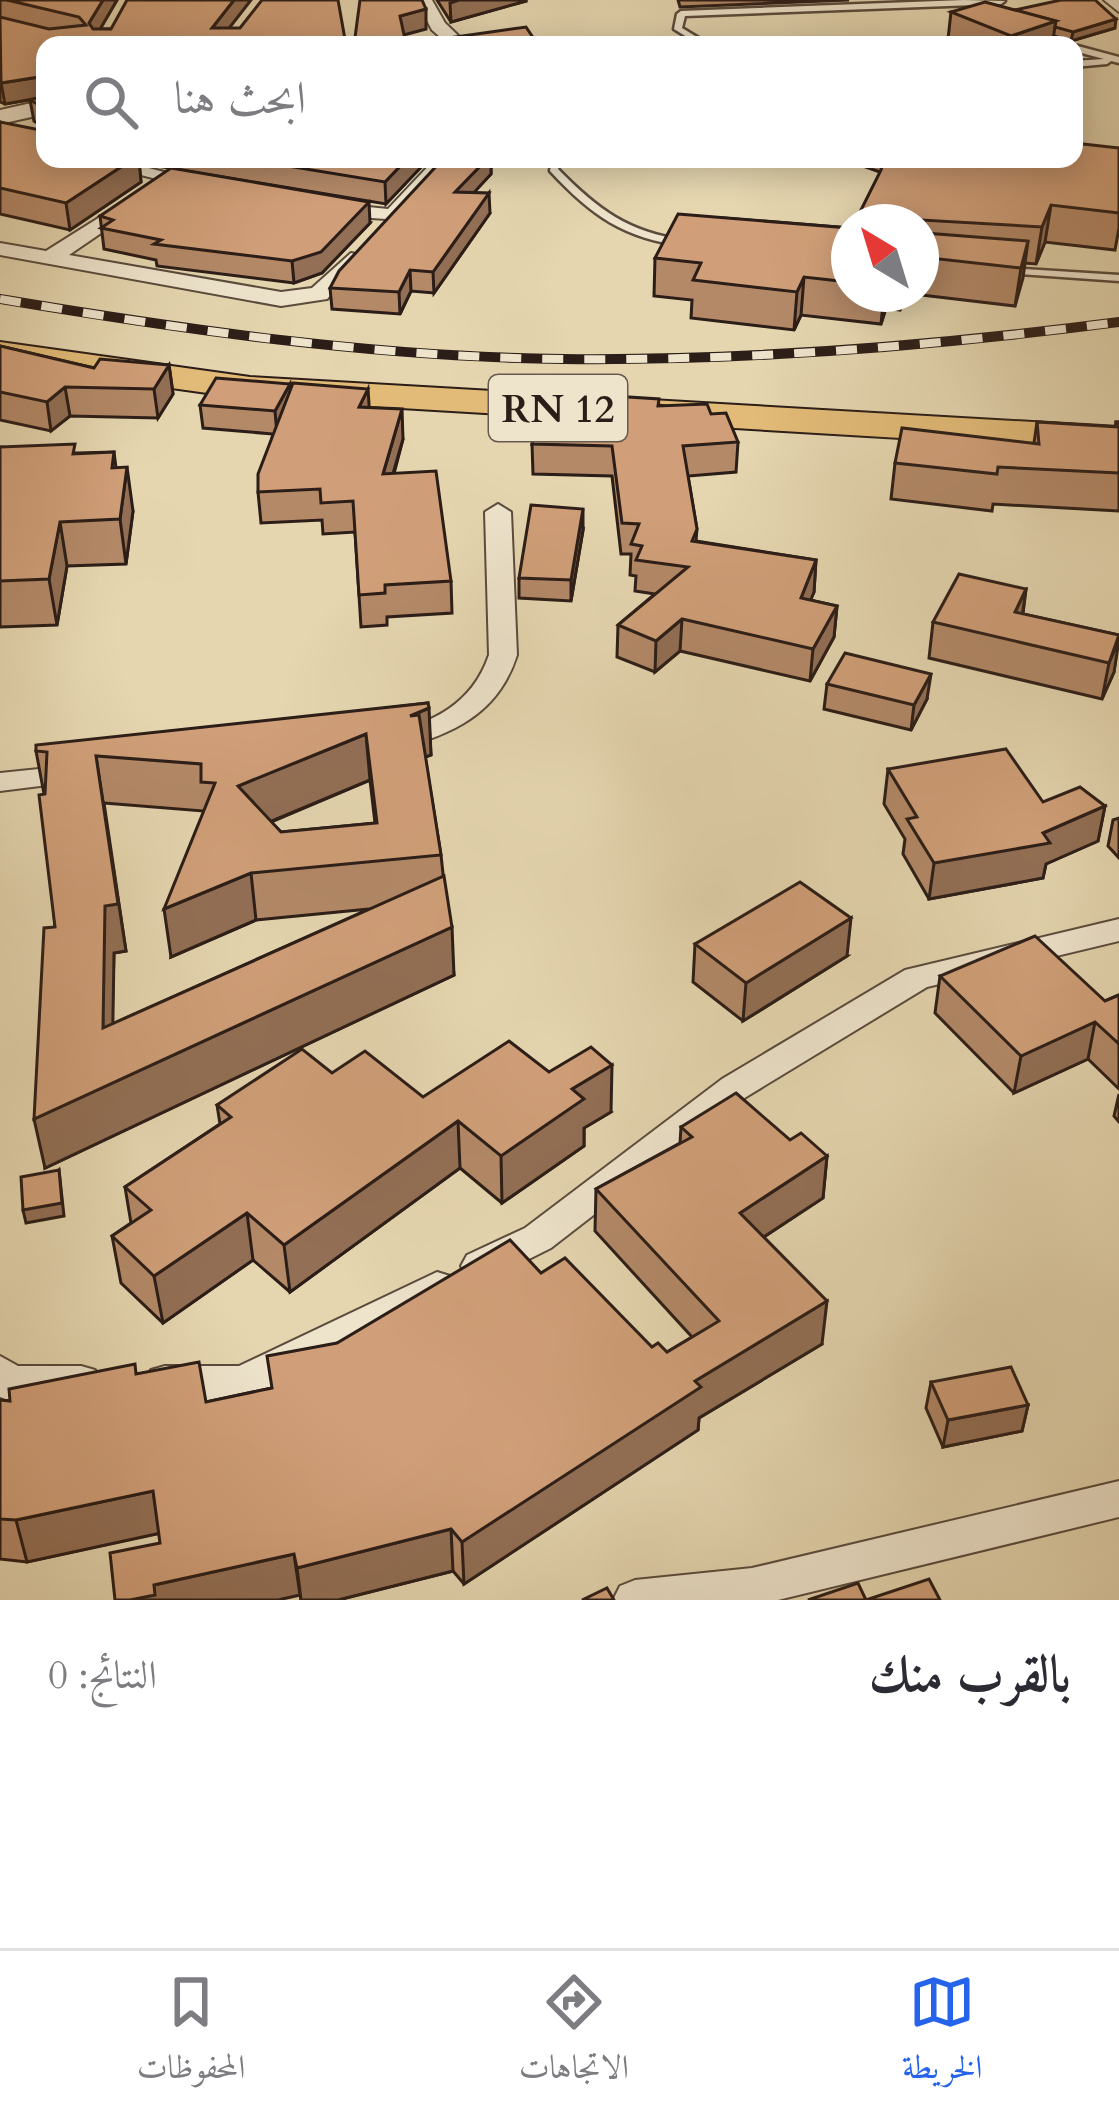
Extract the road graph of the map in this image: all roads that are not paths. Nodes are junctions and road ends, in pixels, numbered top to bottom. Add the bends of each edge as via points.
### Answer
1 (424, 0) edge
2 (1001, 0) edge
3 (1112, 0) edge
4 (923, 5) junction
5 (1119, 7) edge
6 (962, 16) edge
7 (1011, 17) edge
8 (1022, 33) edge
9 (449, 36) edge
10 (690, 36) edge
11 (1033, 36) edge
12 (1083, 50) edge
13 (1119, 60) edge
14 (1083, 63) edge
15 (36, 108) edge
16 (0, 117) edge
17 (128, 168) edge
18 (438, 168) edge
19 (554, 168) edge
20 (169, 177) junction
21 (226, 190) edge
22 (314, 206) edge
23 (393, 216) junction
24 (709, 246) edge
25 (0, 249) edge
26 (50, 258) junction
27 (985, 269) edge
28 (1119, 278) edge
29 (0, 343) edge
30 (0, 353) edge
31 (1119, 424) edge
32 (1119, 439) edge
33 (498, 512) dead end
34 (360, 746) edge
35 (112, 771) edge
36 (0, 782) edge
37 (1119, 930) edge
38 (3, 1378) edge
39 (1119, 1498) edge
40 (635, 1600) edge

1 - 9 street
2 - 4 lane
2 - 7 lane
3 - 5 street
4 - 6 lane
4 - 10 lane via 681,14 678,29
8 - 11 lane
12 - 13 lane
13 - 14 lane
15 - 16 street
17 - 20 street
18 - 23 street
19 - 24 lane via 593,212 634,234
20 - 21 street
20 - 26 street
22 - 23 street
23 - 26 street via 337,283 302,298
25 - 26 street
27 - 28 lane
29 - 31 highway, RN 12 via 120,362 600,400
30 - 32 highway, RN 12 via 250,388
33 - 34 street via 498,676 485,697 433,730
35 - 36 street
37 - 38 street via 917,979 734,1088 538,1238 243,1382
39 - 40 street via 752,1587

